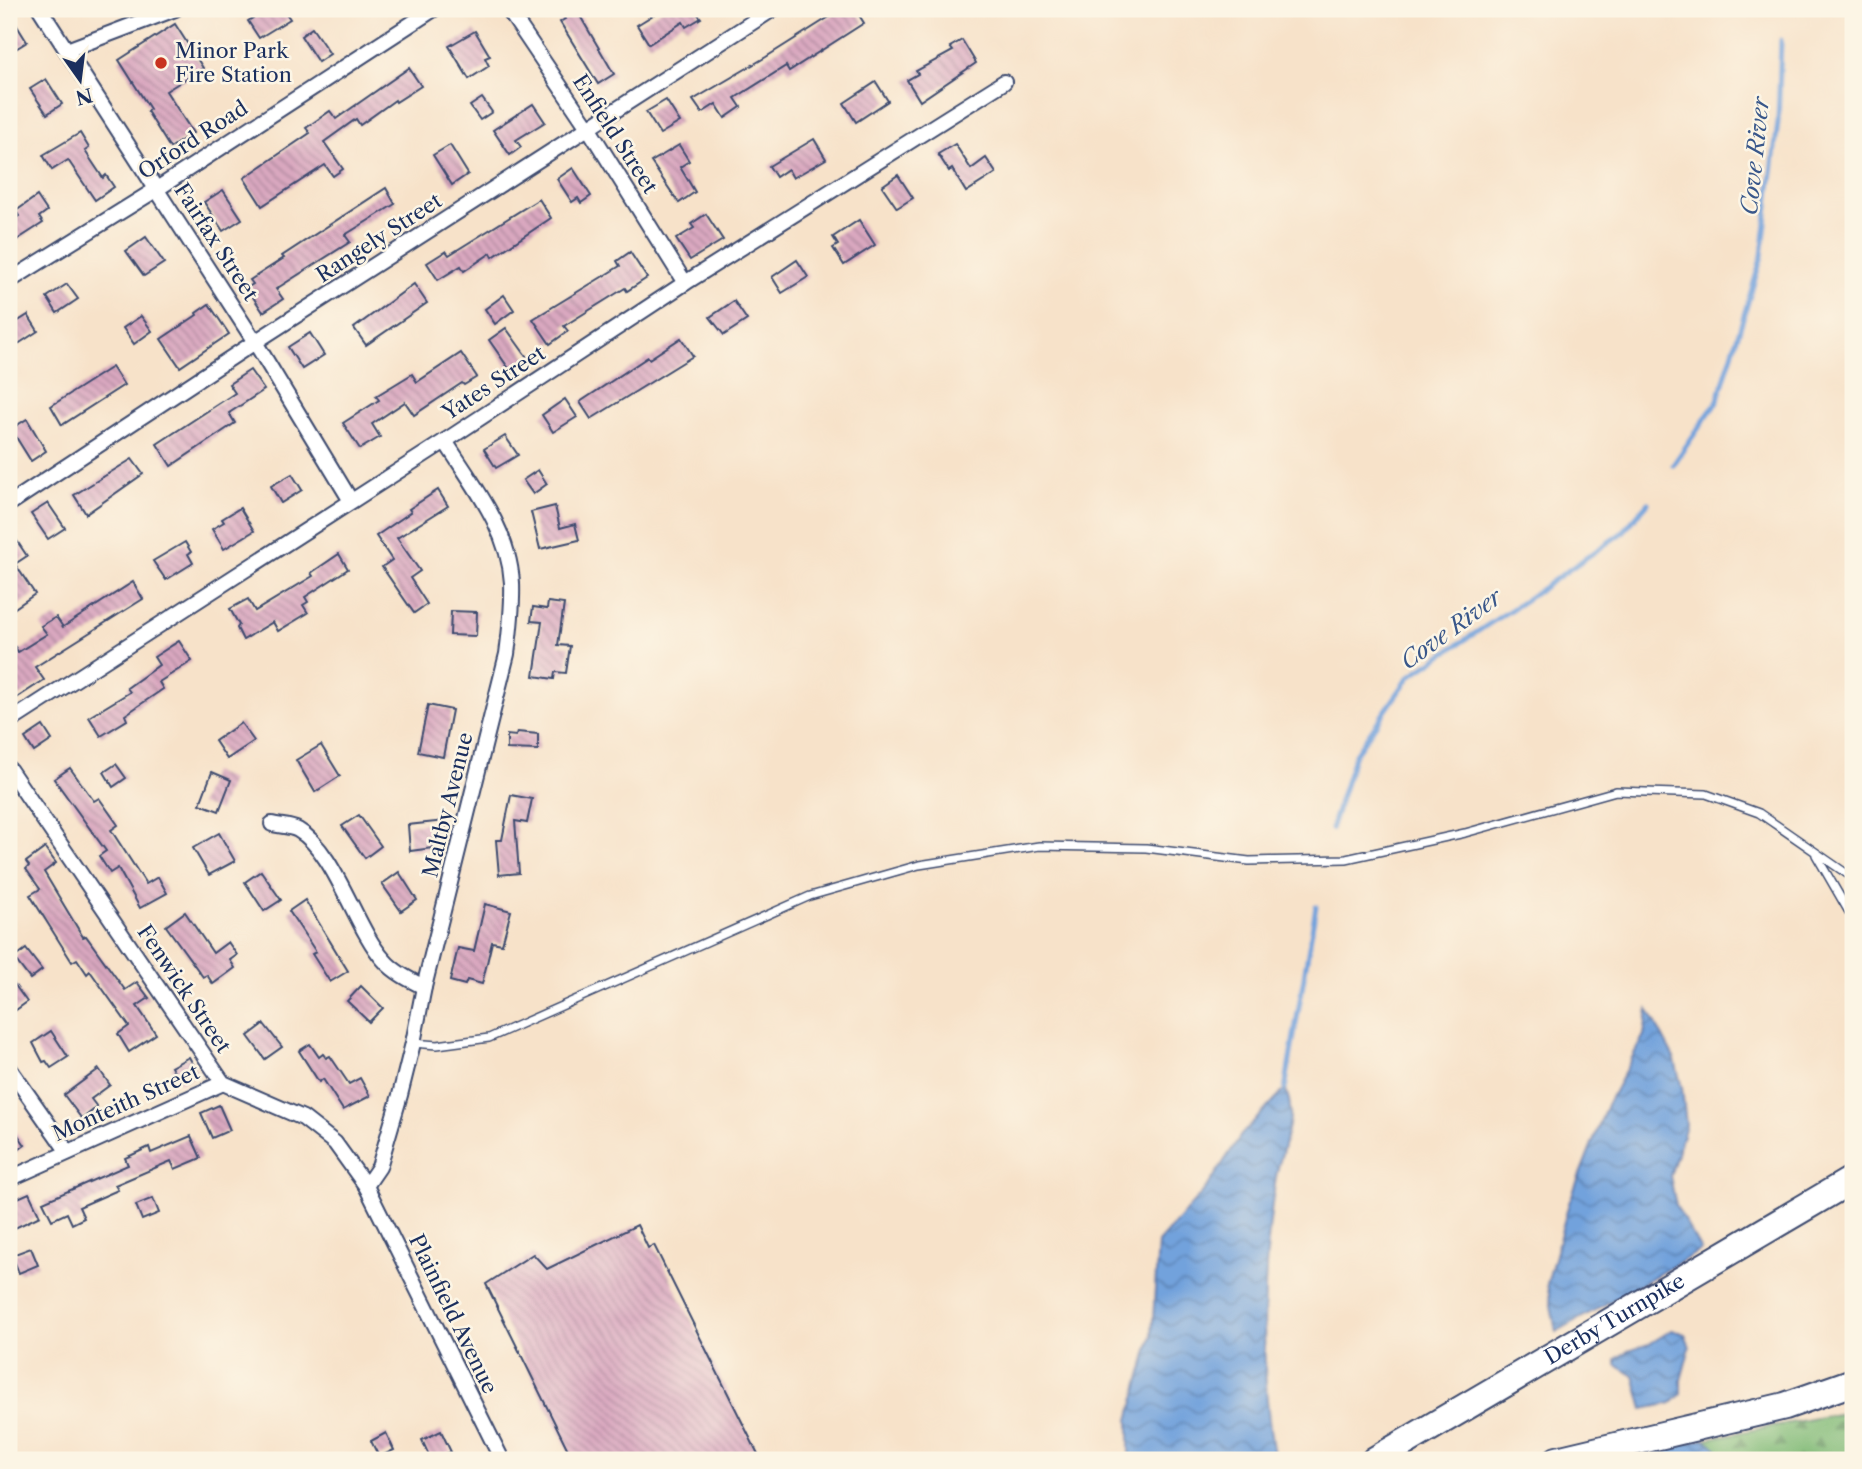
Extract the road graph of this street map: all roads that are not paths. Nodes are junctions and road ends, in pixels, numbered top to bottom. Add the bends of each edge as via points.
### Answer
1 (40, 9) edge
2 (175, 9) edge
3 (434, 9) edge
4 (508, 9) edge
5 (773, 9) edge
6 (66, 50) junction
7 (1004, 82) dead end
8 (589, 129) junction
9 (157, 189) junction
10 (9, 281) edge
11 (685, 283) junction
12 (256, 342) junction
13 (445, 441) junction
14 (351, 500) junction
15 (9, 504) edge
16 (9, 722) edge
17 (9, 769) edge
18 (272, 824) dead end
19 (1813, 851) junction
20 (1853, 878) edge
21 (1853, 919) edge
22 (424, 987) junction
23 (414, 1043) junction
24 (9, 1068) edge
25 (223, 1083) junction
26 (68, 1152) junction
27 (1853, 1178) edge
28 (9, 1179) edge
29 (366, 1186) junction
30 (1853, 1382) edge
31 (502, 1460) edge
32 (1376, 1460) edge
33 (1557, 1460) edge

1 - 6 street, Fairfax Street
2 - 6 street
3 - 9 street, Orford Road
4 - 8 street, Enfield Street
5 - 8 street, Rangely Street
6 - 9 street, Fairfax Street
7 - 11 street, Yates Street
8 - 11 street, Enfield Street
8 - 12 street, Rangely Street
9 - 10 street, Orford Road
9 - 12 street, Fairfax Street
11 - 13 street, Yates Street
12 - 14 street, Fairfax Street
12 - 15 street, Rangely Street
13 - 14 street, Yates Street
13 - 22 street, Maltby Avenue via 502,537 510,563 511,621 507,654
14 - 16 street, Yates Street
17 - 25 street, Fenwick Street
18 - 22 street via 298,830 317,847 384,961
19 - 20 lane
19 - 21 lane
19 - 23 lane via 1759,813 1706,794 1616,792 1346,859 1249,861 1146,848 1039,846 919,865 810,896 489,1038 437,1045
22 - 23 street, Maltby Avenue
23 - 29 street, Maltby Avenue via 379,1167
24 - 26 street
25 - 26 street, Monteith Street
25 - 29 street, Fenwick Street via 303,1118 335,1143
26 - 28 street, Monteith Street
27 - 32 highway, Derby Turnpike
29 - 31 street, Plainfield Avenue
30 - 33 highway via 1785,1406

